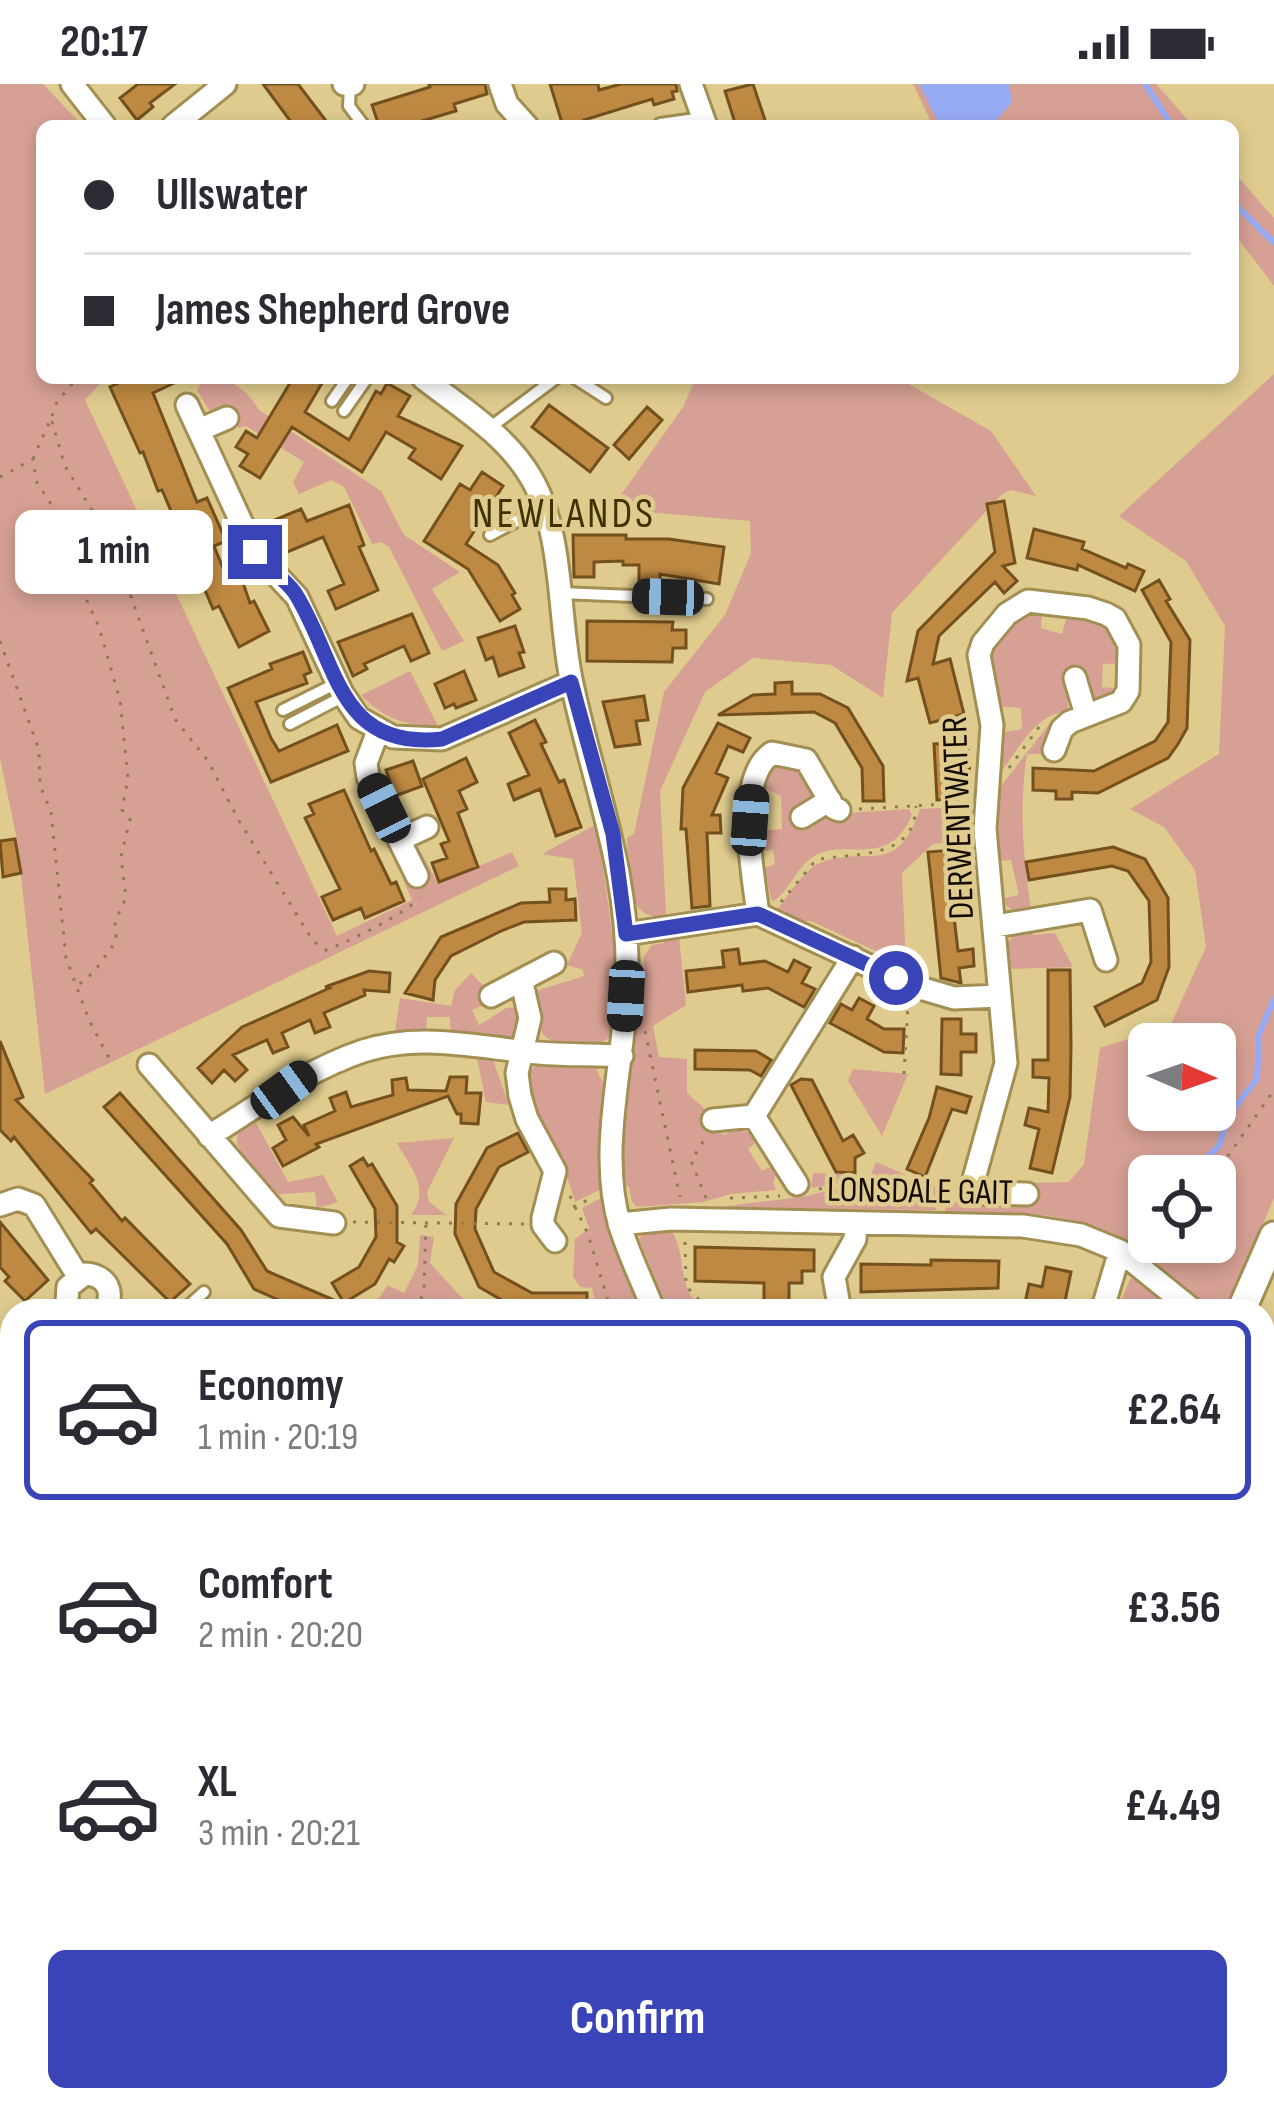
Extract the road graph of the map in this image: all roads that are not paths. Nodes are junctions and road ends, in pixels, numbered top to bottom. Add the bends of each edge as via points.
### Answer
1 (72, 84) edge
2 (225, 84) edge
3 (349, 84) edge
4 (500, 84) edge
5 (692, 84) edge
6 (100, 120) edge
7 (180, 120) edge
8 (360, 120) edge
9 (522, 120) edge
10 (703, 120) edge
11 (344, 384) edge
12 (363, 384) edge
13 (432, 384) edge
14 (548, 384) edge
15 (584, 384) edge
16 (606, 398) dead end
17 (332, 401) dead end
18 (187, 405) dead end
19 (344, 411) dead end
20 (227, 418) dead end
21 (488, 429) junction
22 (199, 430) junction
23 (544, 506) junction
24 (490, 535) dead end
25 (557, 593) junction
26 (707, 599) dead end
27 (1075, 678) dead end
28 (571, 682) junction
29 (340, 690) junction
30 (283, 710) dead end
31 (1078, 718) junction
32 (290, 724) dead end
33 (378, 731) junction
34 (1054, 750) dead end
35 (802, 818) dead end
36 (428, 827) dead end
37 (399, 840) junction
38 (421, 884) road end
39 (762, 916) junction
40 (996, 926) junction
41 (626, 934) junction
42 (853, 957) junction
43 (1106, 960) dead end
44 (554, 963) dead end
45 (521, 983) junction
46 (491, 996) dead end
47 (999, 996) junction
48 (521, 1052) junction
49 (622, 1056) junction
50 (149, 1064) dead end
51 (754, 1116) junction
52 (713, 1120) road end
53 (209, 1136) junction
54 (800, 1190) road end
55 (1027, 1194) dead end
56 (0, 1205) edge
57 (334, 1223) road end
58 (856, 1223) junction
59 (619, 1224) junction
60 (547, 1228) road end
61 (1274, 1236) edge
62 (1120, 1251) junction
63 (78, 1276) junction
64 (204, 1292) dead end
65 (68, 1299) edge
66 (109, 1299) edge
67 (196, 1299) edge
68 (649, 1299) edge
69 (838, 1299) edge
70 (1106, 1299) edge
71 (1180, 1299) edge
72 (1246, 1299) edge

1 - 6 street
2 - 7 street
3 - 8 lane
4 - 9 street
5 - 10 street
11 - 17 lane
12 - 19 lane
13 - 21 street
14 - 21 lane
15 - 16 lane
18 - 22 street
20 - 22 street
21 - 23 street via 529,473
22 - 29 street via 255,552 297,597
23 - 24 lane
23 - 25 street
25 - 26 lane
25 - 28 street
27 - 31 street
28 - 33 street via 442,739
28 - 41 street via 613,834
29 - 30 lane
29 - 32 lane
29 - 33 street
31 - 34 street, DERWENTWATER via 1062,729
31 - 40 street, DERWENTWATER via 1114,707 1128,691 1127,637 1115,619 1088,608 1020,604 979,655 992,725 985,829
33 - 37 street via 368,777
35 - 39 street via 834,805 806,760 772,753 753,779 750,820
36 - 37 street
37 - 38 street
39 - 41 street
39 - 42 street
40 - 43 street via 1090,910
40 - 47 street, DERWENTWATER
41 - 49 street
42 - 47 street via 954,998
42 - 51 street
44 - 45 street
45 - 46 street
45 - 48 street via 530,1018
47 - 55 street, DERWENTWATER via 1006,1063 959,1193
48 - 49 street
48 - 53 street via 428,1040 366,1050 307,1074
48 - 60 street via 520,1096 555,1171
49 - 59 street via 612,1155
50 - 53 street
51 - 52 street
51 - 54 street
53 - 57 street via 279,1216
56 - 63 street via 34,1205
58 - 59 street, LONSDALE GAIT
58 - 62 street, LONSDALE GAIT via 1022,1226
58 - 69 street via 856,1239 834,1276
59 - 68 street
61 - 72 street
62 - 70 street
62 - 71 street, LONSDALE GAIT
63 - 65 street
63 - 66 street via 104,1280
64 - 67 lane

